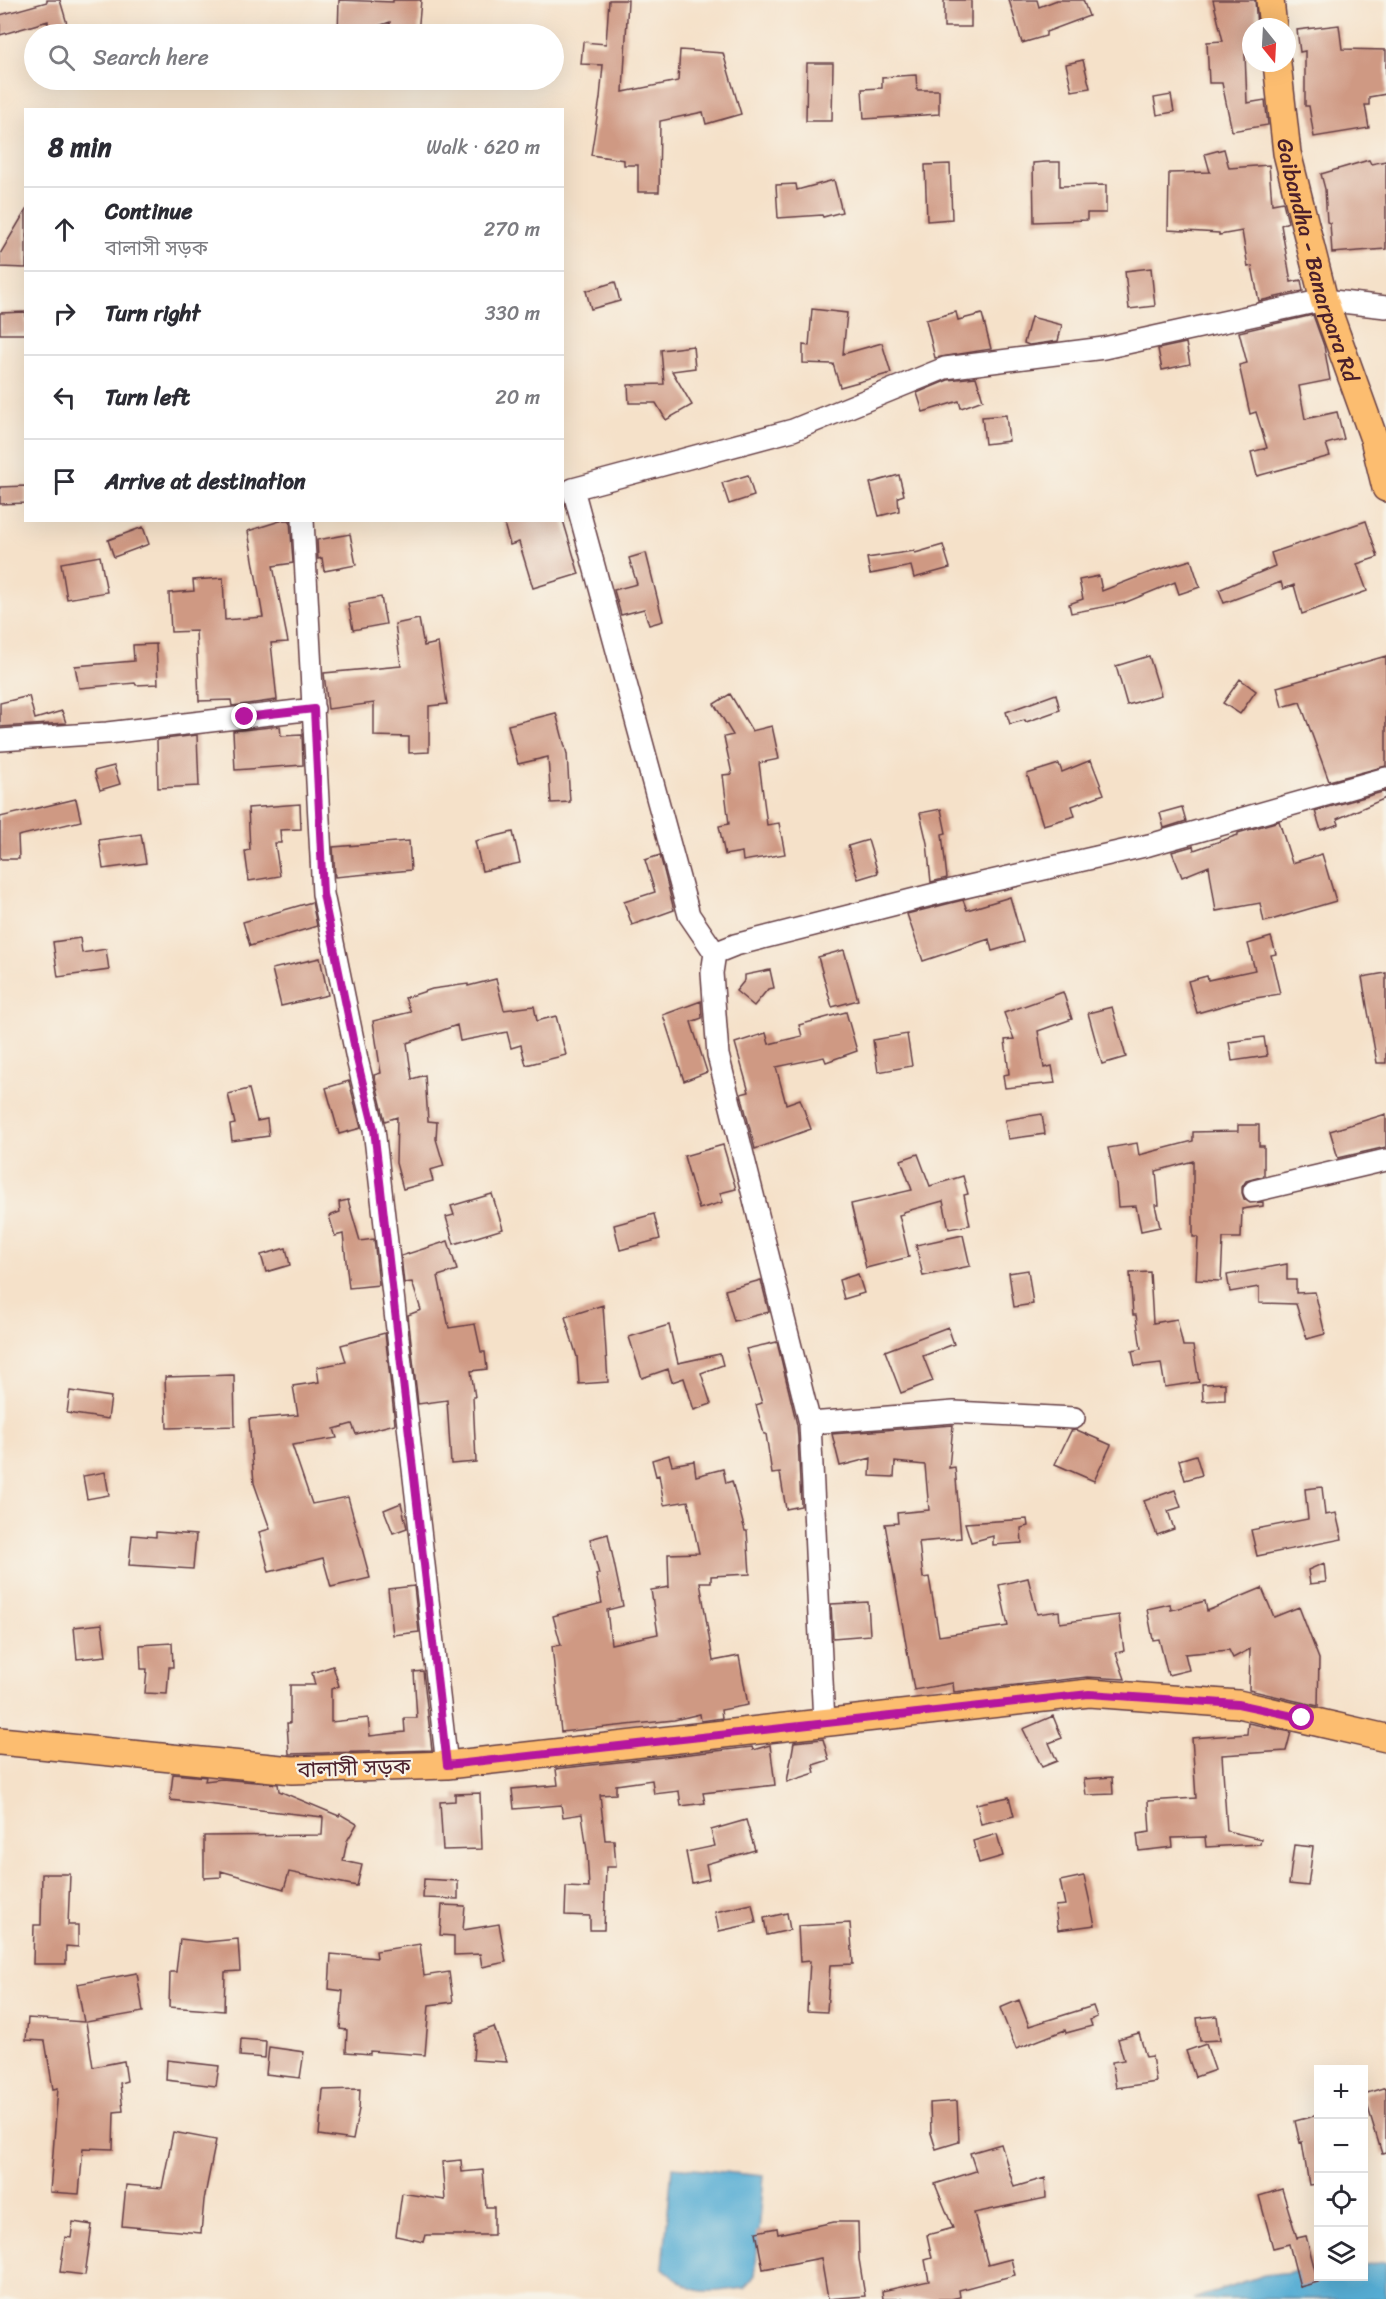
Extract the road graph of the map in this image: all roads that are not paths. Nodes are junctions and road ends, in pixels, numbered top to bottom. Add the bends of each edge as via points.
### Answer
1 (1270, 0) edge
2 (1272, 18) edge
3 (1278, 72) edge
4 (1324, 300) junction
5 (1386, 307) edge
6 (1386, 488) edge
7 (303, 522) edge
8 (314, 709) junction
9 (0, 740) edge
10 (1386, 778) edge
11 (714, 953) junction
12 (1386, 1160) edge
13 (1254, 1191) dead end
14 (1074, 1418) dead end
15 (810, 1423) junction
16 (824, 1723) junction
17 (1386, 1738) edge
18 (0, 1741) edge
19 (447, 1765) junction

1 - 2 main road
3 - 4 main road, Gaibandha - Banarpara Rd via 1287,153
4 - 5 street
4 - 6 main road, Gaibandha - Banarpara Rd via 1374,439
4 - 11 street via 1104,348 945,368 793,430 573,489 689,915
7 - 8 street
8 - 9 street via 107,733
8 - 19 street via 323,894 374,1129
10 - 11 street via 1149,845 928,896
11 - 15 street via 718,1055
12 - 13 street
14 - 15 street via 954,1412
15 - 16 street
16 - 17 main road, বালাসী সড়ক via 1089,1694 1238,1704
16 - 19 main road, বালাসী সড়ক
18 - 19 main road, বালাসী সড়ক via 292,1770

